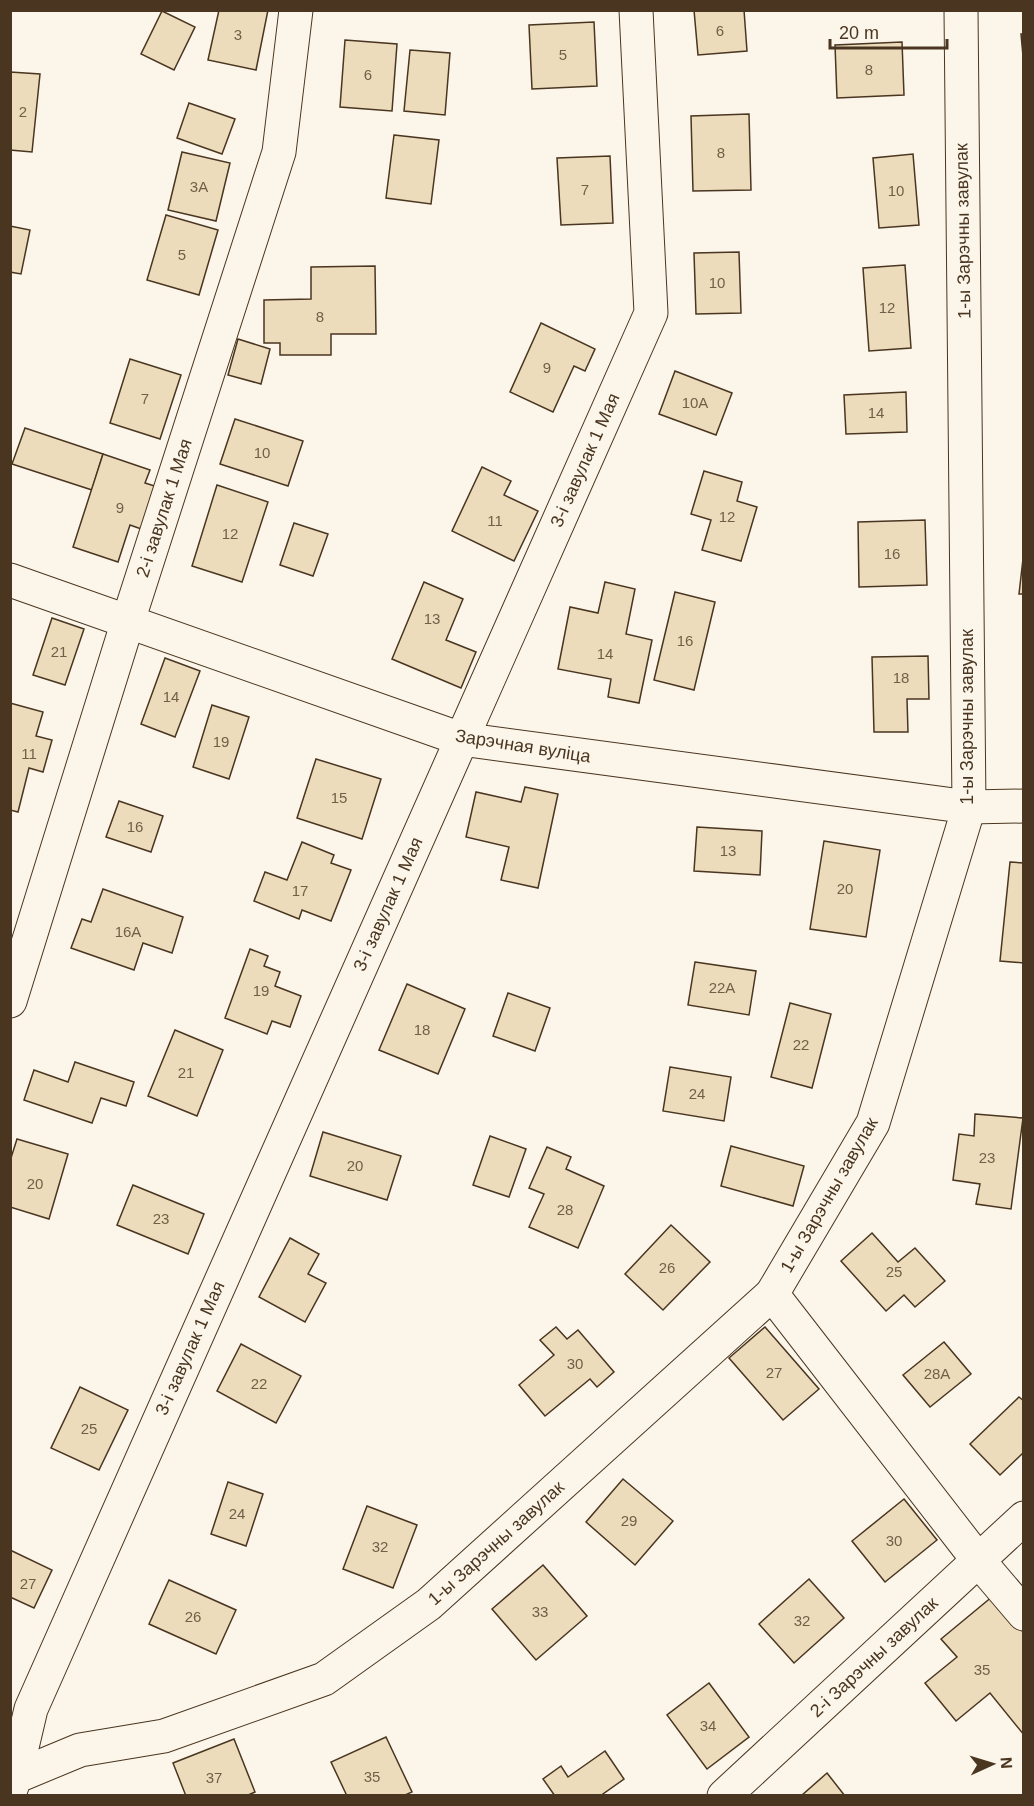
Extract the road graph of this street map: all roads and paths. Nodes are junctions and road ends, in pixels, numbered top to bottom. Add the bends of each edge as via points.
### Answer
1 (296, 10) edge
2 (636, 10) edge
3 (961, 10) edge
4 (10, 580) edge
5 (128, 621) junction
6 (461, 739) junction
7 (1023, 806) edge
8 (969, 807) junction
9 (10, 1001) edge
10 (772, 1294) junction
11 (1023, 1518) edge
12 (978, 1560) junction
13 (1023, 1614) edge
14 (12, 1781) edge
15 (724, 1796) edge

1 - 5 street, 2-і завулак 1 Мая via 279,153
2 - 6 street, 3-і завулак 1 Мая via 651,313
3 - 8 street, 1-ы Зарэчны завулак
4 - 5 street, Зарэчная вуліца
5 - 6 street, Зарэчная вуліца
5 - 9 street, 2-і завулак 1 Мая
6 - 8 street, Зарэчная вуліца
6 - 14 street, 3-і завулак 1 Мая via 31,1708
7 - 8 street, Зарэчная вуліца
8 - 10 street, 1-ы Зарэчны завулак via 873,1123
10 - 12 street
10 - 14 street, 1-ы Зарэчны завулак via 429,1604 324,1679 164,1736 80,1750
11 - 12 street, 2-і Зарэчны завулак
12 - 13 street
12 - 15 street, 2-і Зарэчны завулак

